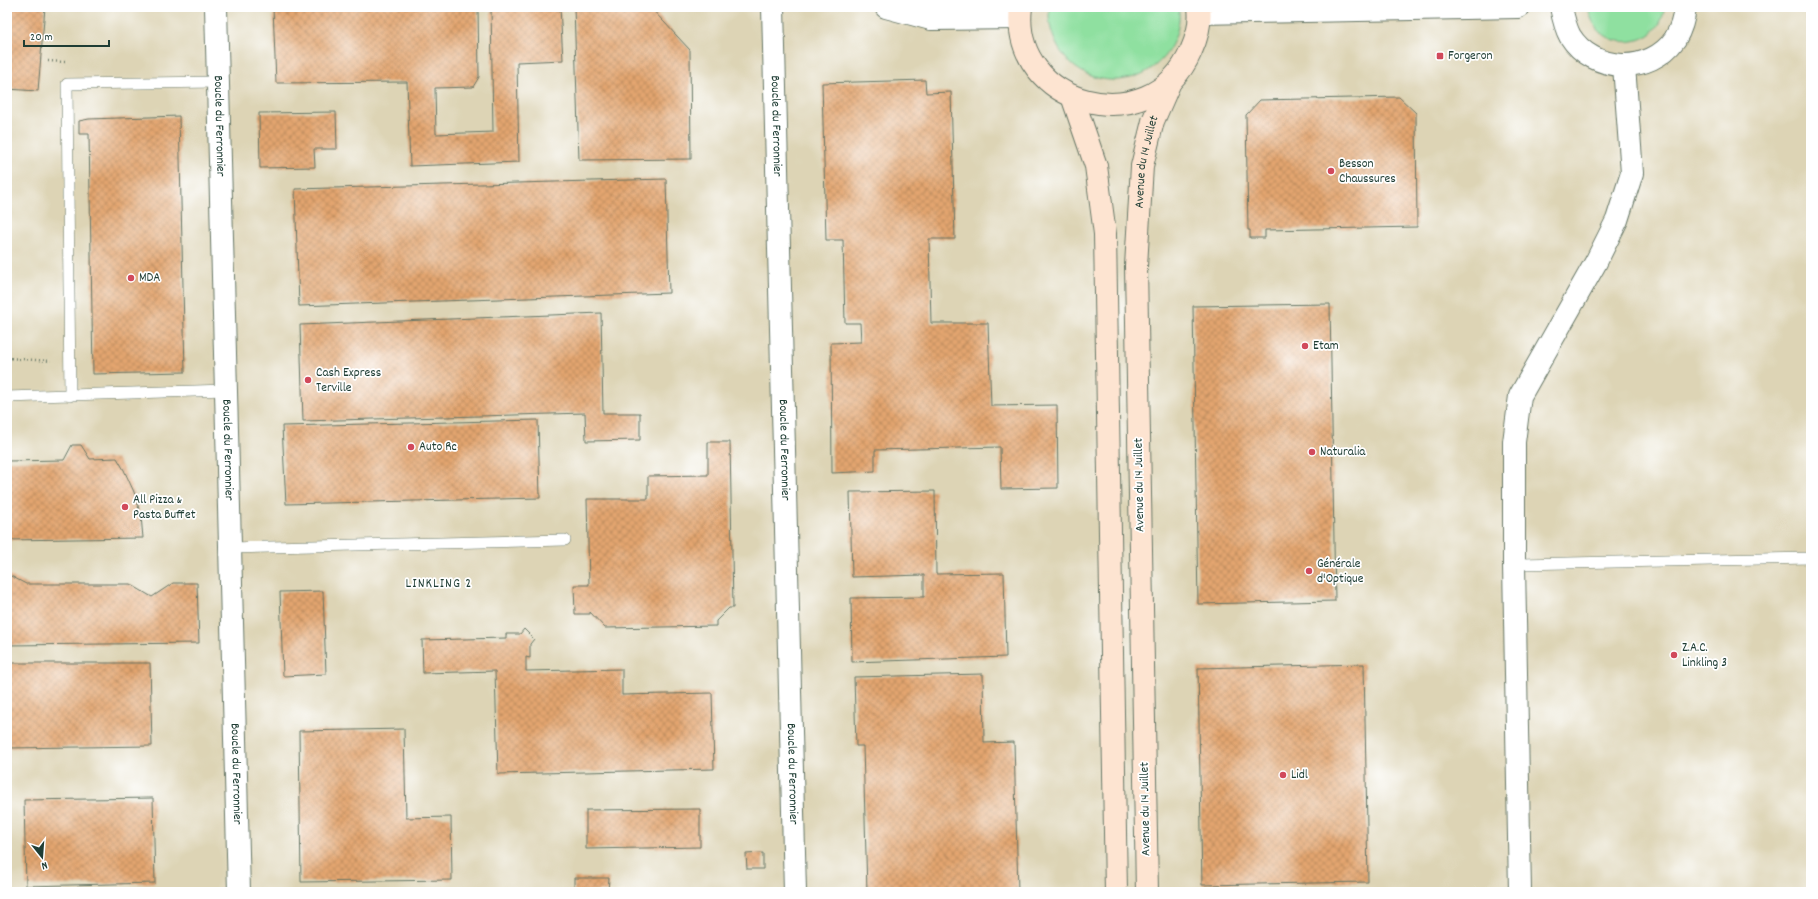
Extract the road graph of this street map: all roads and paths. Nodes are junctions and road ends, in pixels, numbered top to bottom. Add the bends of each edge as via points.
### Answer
1 (216, 7) edge
2 (773, 7) edge
3 (886, 7) edge
4 (1518, 7) edge
5 (1561, 7) edge
6 (1685, 7) edge
7 (1199, 10) edge
8 (1020, 12) edge
9 (1624, 66) junction
10 (218, 82) junction
11 (1170, 82) junction
12 (1072, 96) junction
13 (7, 358) edge
14 (69, 362) junction
15 (226, 390) junction
16 (70, 396) junction
17 (7, 397) edge
18 (565, 540) dead end
19 (230, 548) junction
20 (1811, 558) edge
21 (1514, 564) junction
22 (239, 892) edge
23 (795, 892) edge
24 (1116, 892) edge
25 (1147, 892) edge
26 (1520, 892) edge

1 - 10 street, Boucle du Ferronnier
2 - 23 street, Boucle du Ferronnier
3 - 8 street via 931,19
4 - 7 street
5 - 9 street via 1570,36 1580,49 1608,64
6 - 9 street via 1683,21 1675,39 1661,53 1643,63
7 - 11 main road via 1196,39 1186,62
8 - 12 main road via 1024,42 1034,64 1051,83
9 - 21 street via 1632,173 1617,220 1596,262 1520,396 1514,442
10 - 14 lane via 67,84
10 - 15 street, Boucle du Ferronnier
11 - 12 main road via 1148,96 1123,104 1097,104
11 - 25 main road, Avenue du 14 Juillet via 1153,120 1142,166 1136,266
12 - 24 main road via 1096,166 1105,234
13 - 14 path
14 - 16 lane
15 - 16 lane
15 - 19 street, Boucle du Ferronnier
16 - 17 lane
18 - 19 lane
19 - 22 street, Boucle du Ferronnier
20 - 21 lane
21 - 26 street

